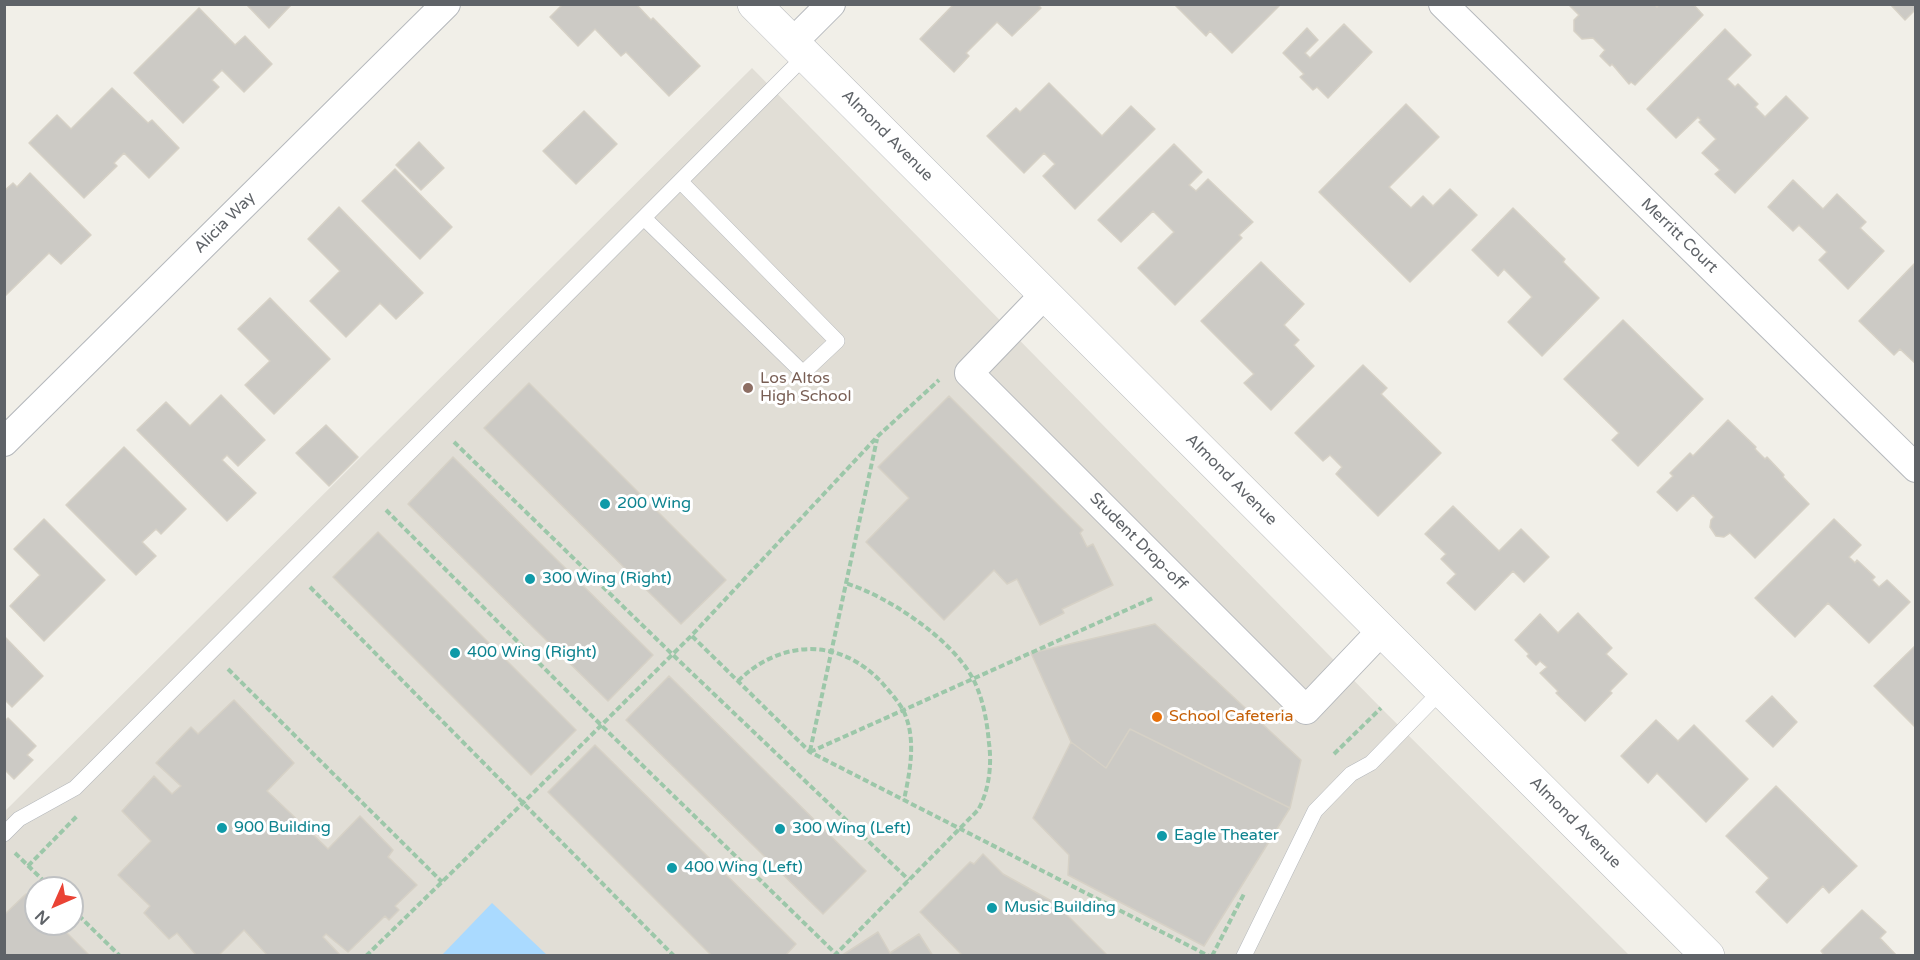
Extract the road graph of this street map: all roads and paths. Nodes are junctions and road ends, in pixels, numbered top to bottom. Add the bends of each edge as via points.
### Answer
1 (446, 4) edge
2 (754, 4) edge
3 (831, 4) edge
4 (1443, 4) edge
5 (800, 49) junction
6 (681, 182) junction
7 (644, 218) junction
8 (1045, 294) junction
9 (969, 373) junction
10 (878, 436) junction
11 (454, 441) dead end
12 (4, 442) edge
13 (1916, 468) edge
14 (385, 509) dead end
15 (845, 583) junction
16 (1181, 585) junction
17 (309, 586) dead end
18 (1382, 630) junction
19 (692, 635) junction
20 (831, 652) junction
21 (672, 654) junction
22 (227, 667) dead end
23 (973, 679) junction
24 (738, 681) junction
25 (1442, 690) junction
26 (903, 710) junction
27 (601, 725) junction
28 (810, 752) junction
29 (904, 800) junction
30 (524, 802) junction
31 (960, 828) junction
32 (4, 834) edge
33 (12, 850) dead end
34 (39, 876) edge
35 (909, 880) junction
36 (442, 882) junction
37 (84, 921) edge
38 (835, 955) edge
39 (120, 956) edge
40 (366, 956) edge
41 (674, 956) edge
42 (1209, 956) edge
43 (1244, 956) edge
44 (1708, 956) edge

1 - 12 street, Alicia Way
2 - 5 street, Almond Avenue
3 - 5 street
4 - 13 street, Merritt Court
5 - 6 lane
5 - 8 street, Almond Avenue
6 - 7 lane
6 - 7 lane via 837,341 803,373
7 - 32 lane via 75,789 19,819
8 - 9 street
8 - 18 street, Almond Avenue
9 - 10 path via 944,375
9 - 16 street, Student Drop-off
10 - 15 path
10 - 19 path
11 - 21 path
14 - 27 path
15 - 20 path
15 - 23 path via 901,609 961,661
16 - 18 street, Student Drop-off via 1306,710
16 - 23 path
17 - 30 path
18 - 25 street, Almond Avenue
19 - 21 path
19 - 24 path
20 - 24 path via 787,651 765,660
20 - 26 path via 852,659 874,674
20 - 28 path
21 - 27 path
21 - 35 path
22 - 36 path
23 - 26 path
23 - 31 path via 986,718 991,755 986,798
24 - 28 path
25 - 43 lane via 1371,763 1351,774 1315,811
25 - 44 street, Almond Avenue
26 - 28 path
26 - 29 path via 911,746
27 - 30 path
27 - 38 path
28 - 29 path
29 - 31 path
30 - 36 path
30 - 41 path
31 - 35 path
31 - 42 path
33 - 34 path
35 - 38 path
36 - 40 path
37 - 39 path

